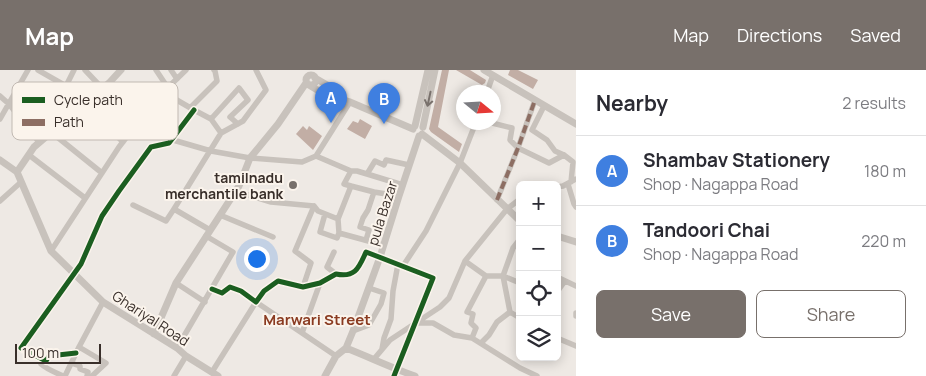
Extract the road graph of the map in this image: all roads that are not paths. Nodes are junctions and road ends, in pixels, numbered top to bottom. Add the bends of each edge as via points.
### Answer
1 (28, 70) edge
2 (38, 70) edge
3 (74, 70) edge
4 (85, 70) edge
5 (121, 70) edge
6 (156, 70) edge
7 (171, 70) edge
8 (186, 70) edge
9 (214, 70) edge
10 (256, 70) edge
11 (428, 70) edge
12 (435, 70) edge
13 (484, 70) edge
14 (493, 75) junction
15 (310, 78) edge
16 (177, 79) junction
17 (21, 82) edge
18 (59, 82) edge
19 (68, 82) edge
20 (96, 82) edge
21 (110, 82) edge
22 (161, 82) edge
23 (174, 82) edge
24 (489, 85) edge
25 (0, 96) edge
26 (12, 98) edge
27 (178, 99) edge
28 (535, 100) junction
29 (347, 101) junction
30 (9, 104) junction
31 (544, 106) junction
32 (12, 108) edge
33 (192, 109) junction
34 (0, 119) edge
35 (211, 119) junction
36 (238, 124) junction
37 (576, 124) edge
38 (501, 125) edge
39 (418, 130) junction
40 (473, 130) edge
41 (178, 132) edge
42 (221, 132) junction
43 (42, 140) edge
44 (62, 140) edge
45 (173, 140) joint
46 (39, 142) joint
47 (123, 142) edge
48 (518, 148) junction
49 (210, 151) junction
50 (29, 155) junction
51 (564, 155) junction
52 (316, 156) junction
53 (250, 158) junction
54 (0, 160) edge
55 (460, 163) junction
56 (409, 165) junction
57 (351, 170) junction
58 (17, 172) junction
59 (102, 173) junction
60 (367, 174) junction
61 (572, 182) edge
62 (20, 183) junction
63 (403, 185) junction
64 (351, 186) junction
65 (236, 191) junction
66 (374, 192) junction
67 (398, 196) junction
68 (85, 198) junction
69 (497, 200) junction
70 (0, 201) edge
71 (516, 202) edge
72 (133, 205) dead end
73 (314, 206) junction
74 (576, 207) edge
75 (174, 209) junction
76 (507, 209) junction
77 (325, 214) junction
78 (220, 215) junction
79 (516, 217) edge
80 (338, 219) junction
81 (208, 233) junction
82 (339, 233) junction
83 (273, 237) dead end
84 (561, 237) edge
85 (366, 240) junction
86 (576, 242) edge
87 (516, 244) edge
88 (384, 245) junction
89 (513, 248) junction
90 (516, 250) edge
91 (51, 251) junction
92 (334, 252) dead end
93 (380, 257) junction
94 (465, 261) junction
95 (400, 265) junction
96 (74, 272) junction
97 (336, 274) junction
98 (486, 276) junction
99 (503, 276) junction
100 (561, 279) edge
101 (565, 281) junction
102 (516, 282) edge
103 (320, 283) junction
104 (176, 284) junction
105 (561, 286) edge
106 (576, 286) edge
107 (303, 287) junction
108 (369, 288) junction
109 (212, 289) junction
110 (103, 302) junction
111 (205, 302) junction
112 (256, 302) junction
113 (510, 312) junction
114 (517, 316) edge
115 (415, 323) junction
116 (353, 332) junction
117 (302, 333) junction
118 (154, 334) junction
119 (472, 338) junction
120 (561, 340) edge
121 (481, 343) junction
122 (576, 346) edge
123 (177, 348) junction
124 (346, 348) junction
125 (382, 349) junction
126 (77, 350) junction
127 (186, 356) junction
128 (336, 356) junction
129 (374, 359) junction
130 (46, 361) junction
131 (71, 363) junction
132 (395, 373) edge
133 (215, 374) edge
134 (64, 376) edge
135 (87, 376) edge
136 (92, 376) edge
137 (174, 376) edge
138 (324, 376) edge
139 (415, 376) edge
140 (537, 376) edge

1 - 17 street
2 - 18 street
3 - 19 street
4 - 20 street
5 - 21 street
6 - 22 street
7 - 16 street
8 - 16 street
9 - 33 street via 217,81
10 - 36 street via 266,90
11 - 39 street
12 -> 39 street
13 - 14 street
14 - 24 street
14 - 28 street
15 - 29 street via 334,89
15 - 53 street
16 - 23 street
25 - 30 street
26 - 30 street
27 - 33 street
28 - 31 street
28 - 48 street
29 - 39 street
29 - 52 street
30 - 32 street
30 - 34 street
31 - 37 street
31 - 51 street via 532,130
33 - 35 street
33 - 41 street
35 - 36 street via 239,88 248,100 230,117
35 - 42 street
36 - 42 street
38 - 48 street via 512,128 510,140
39 - 55 street
39 - 56 street, pula Bazar
40 - 55 street
42 - 49 street
43 - 46 street
44 - 59 street
45 - 49 street
45 - 96 street via 151,148 102,216 81,264
46 - 50 street
47 - 59 street
48 - 51 street via 549,163
48 - 69 street
49 - 53 street
49 - 75 street
50 - 58 street
50 - 68 street
51 - 61 street via 573,162
52 - 53 street via 302,162
52 - 57 street
53 - 65 street
54 - 58 street
55 - 69 street
55 - 95 street via 426,231
56 - 60 street via 386,160 384,165 375,160
56 - 63 street, pula Bazar
57 - 60 street
57 - 64 street via 344,184
58 - 62 street, Ghariyal Road
59 - 68 street
60 - 63 street
61 - 74 street
62 - 70 street
62 - 91 street, Ghariyal Road
63 - 67 street, pula Bazar
64 - 66 street
64 - 80 street
65 - 73 street via 271,202
65 - 78 street
66 - 67 street
66 - 85 street via 360,227 368,230
67 - 88 street, pula Bazar
68 - 91 street
69 - 76 street
71 - 76 street
72 - 75 street via 166,221
73 - 77 street
73 - 107 street via 295,251 311,263
75 - 81 street
76 - 79 street
76 - 94 street
77 - 80 street
77 - 82 street via 320,232 337,238
78 - 81 street
78 - 83 street
80 - 82 street
81 - 104 street
81 - 109 street via 234,252
82 - 85 street
84 - 86 street
85 - 88 street
87 - 89 street
88 - 93 street, pula Bazar
89 - 90 street
89 - 99 street
91 - 96 street, Ghariyal Road
92 - 97 street via 327,267
93 - 95 street
93 - 97 street via 366,252 352,273
93 - 108 street, pula Bazar
94 - 98 street
94 - 115 street via 449,298
95 - 115 street via 433,278
95 - 125 street via 393,291 391,319
96 - 110 street, Ghariyal Road
96 - 130 street via 21,348
97 - 103 street
98 - 99 street
98 - 119 street via 467,312 473,314 471,323 476,328
99 - 102 street
99 - 113 street
100 - 101 street
101 - 105 street
101 - 106 street
103 - 107 street
103 - 117 street
104 - 111 street
104 - 118 street
107 - 112 street via 278,281
108 - 116 street, pula Bazar
108 - 116 street via 384,293 381,304 369,325
109 - 111 street
109 - 112 street via 222,293 230,287
110 - 118 street, Ghariyal Road
110 - 126 street
111 - 123 street
112 - 117 street
112 - 133 street
113 - 114 street
113 - 121 street via 497,322
115 - 119 street via 433,323 454,334
115 - 125 street
115 - 132 street
116 - 124 street, pula Bazar
117 - 128 street
118 - 123 street, Ghariyal Road
119 - 121 street
120 - 122 street
121 - 140 street
123 - 127 street, Ghariyal Road
124 - 128 street, pula Bazar
124 - 129 street
125 - 129 street
126 - 130 street via 49,356
126 - 131 street
126 - 136 street via 106,363
127 - 133 street, Ghariyal Road
127 - 137 street
128 - 138 street, pula Bazar
129 - 132 street
130 - 134 street via 41,364
131 - 134 street
131 - 135 street via 88,372
132 - 139 street

